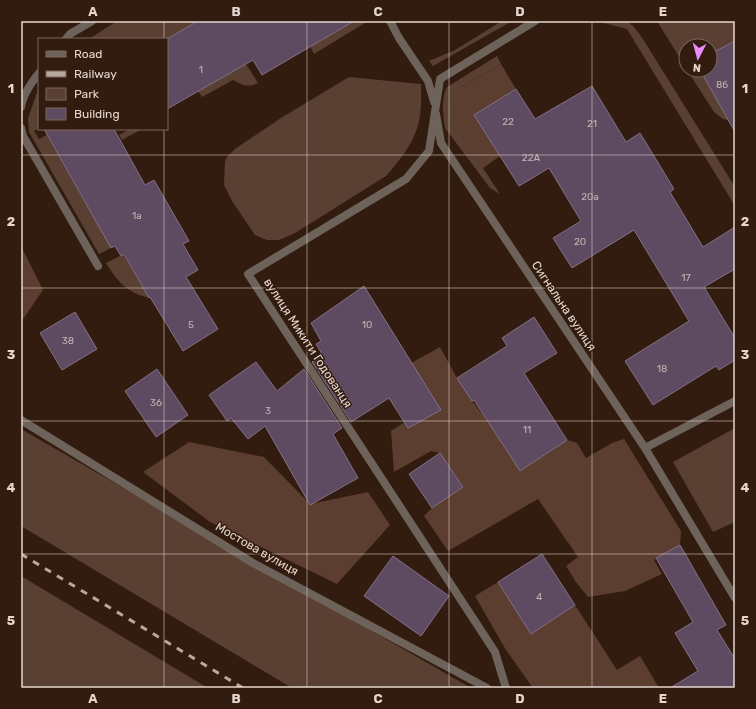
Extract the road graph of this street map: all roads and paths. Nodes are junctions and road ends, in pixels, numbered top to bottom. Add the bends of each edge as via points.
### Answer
1 (92, 21) edge
2 (390, 21) edge
3 (535, 21) edge
4 (67, 38) edge
5 (38, 74) edge
6 (435, 106) junction
7 (21, 107) edge
8 (21, 128) edge
9 (98, 266) dead end
10 (735, 402) edge
11 (21, 420) edge
12 (645, 448) junction
13 (735, 598) edge
14 (487, 688) edge
15 (506, 688) edge

1 - 4 street
2 - 6 street, Сигнальна вулиця via 428,81
3 - 6 street, вулиця Микити Годованця via 440,79
5 - 7 street via 30,85
6 - 12 street, Сигнальна вулиця via 441,143
6 - 15 street, вулиця Микити Годованця via 429,151 406,179 248,274 495,652
8 - 9 street via 23,136
10 - 12 street
11 - 14 street, Мостова вулиця via 253,563
12 - 13 street, Сигнальна вулиця

